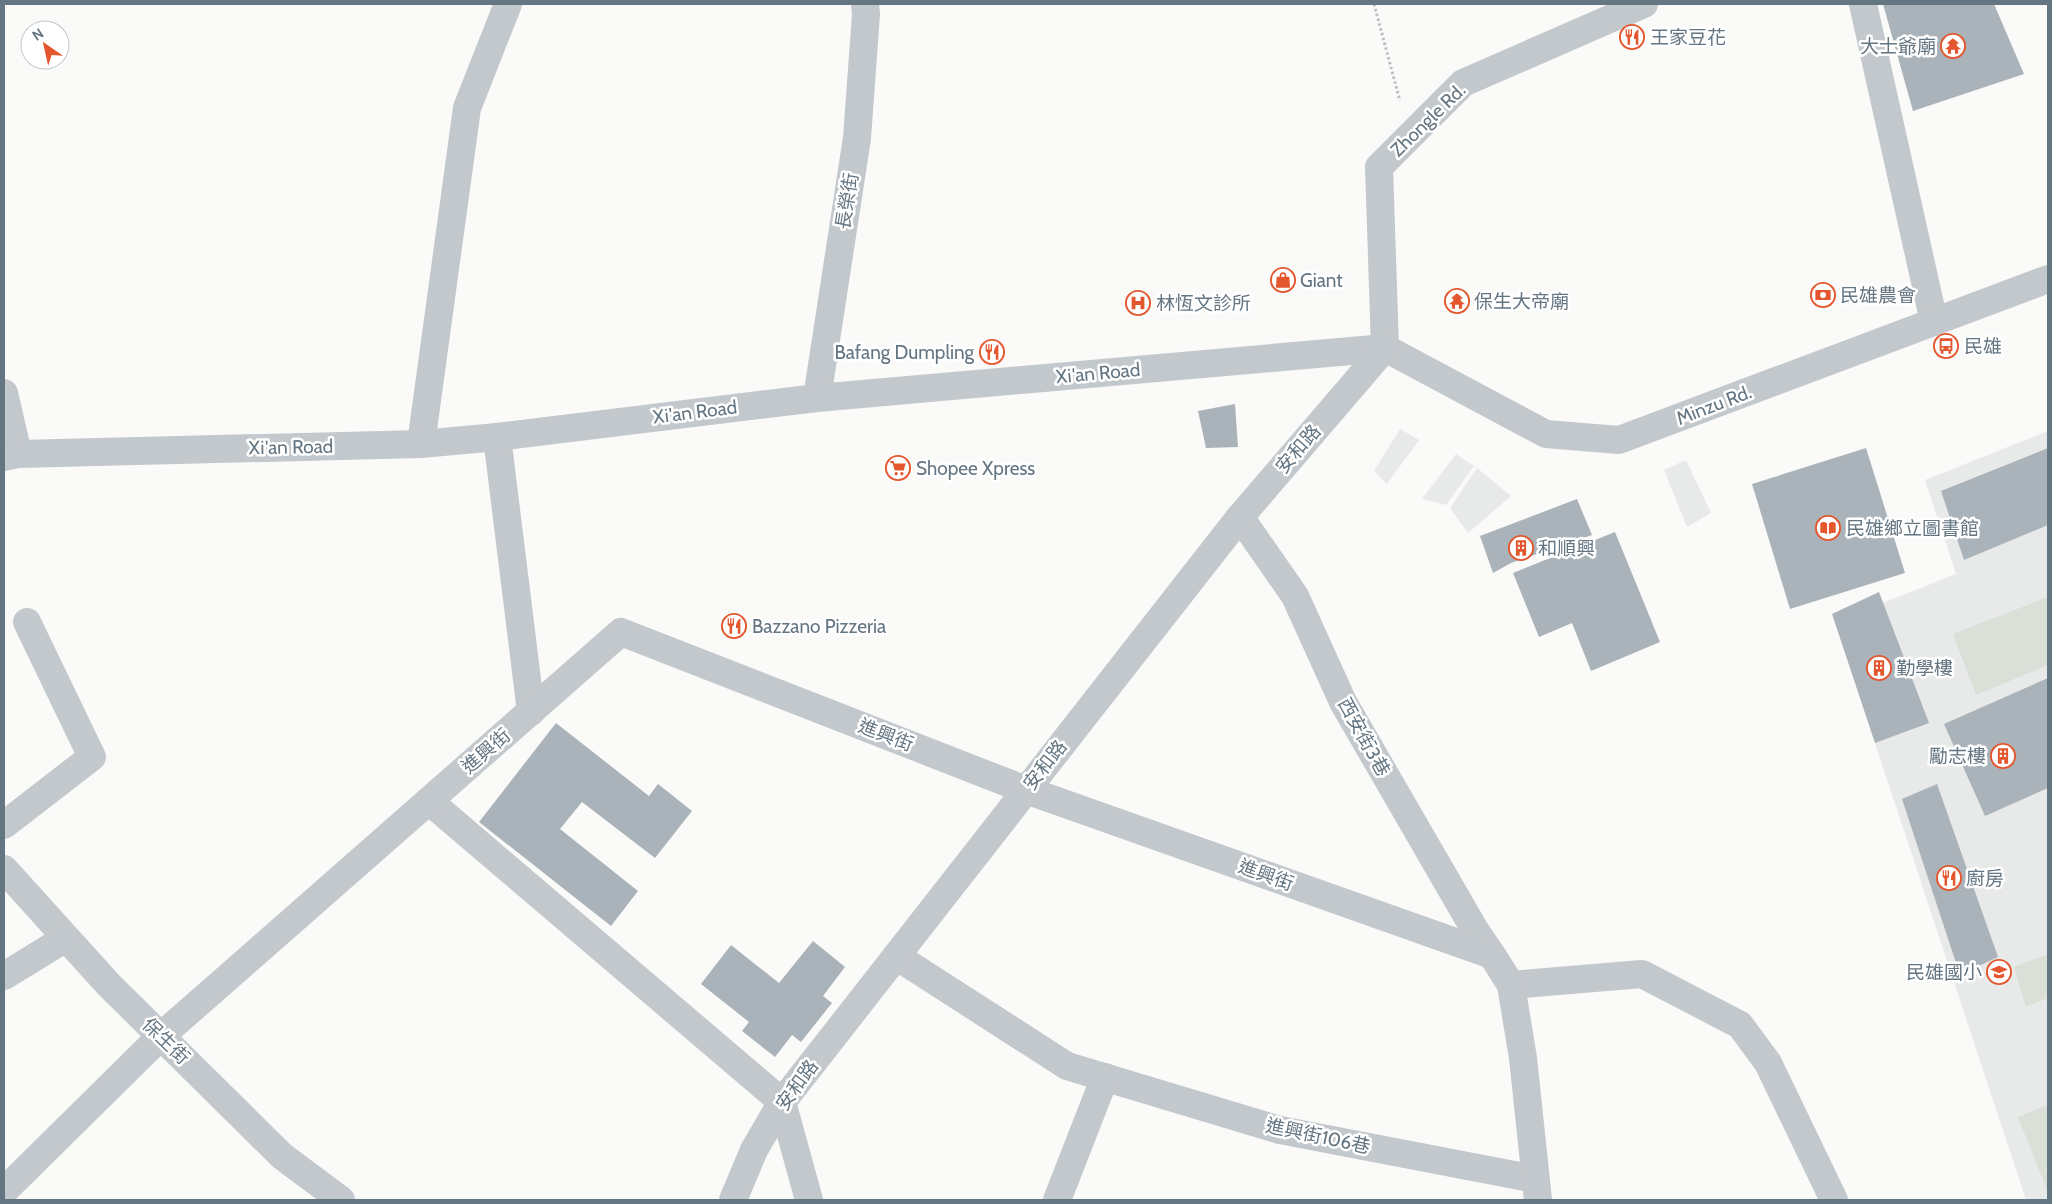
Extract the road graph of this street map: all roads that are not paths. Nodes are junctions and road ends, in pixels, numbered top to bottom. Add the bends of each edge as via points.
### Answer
1 (508, 4) edge
2 (865, 4) edge
3 (1644, 4) edge
4 (1863, 4) edge
5 (2048, 279) edge
6 (1934, 322) junction
7 (1385, 348) junction
8 (4, 393) edge
9 (817, 398) junction
10 (496, 437) junction
11 (421, 444) junction
12 (11, 456) edge
13 (1240, 517) junction
14 (27, 622) dead end
15 (531, 712) junction
16 (1026, 790) junction
17 (430, 801) junction
18 (4, 825) edge
19 (4, 869) edge
20 (66, 938) junction
21 (1492, 955) junction
22 (896, 956) junction
23 (4, 976) edge
24 (1511, 985) junction
25 (161, 1036) junction
26 (1105, 1077) junction
27 (782, 1102) junction
28 (1536, 1190) edge
29 (4, 1191) edge
30 (340, 1200) edge
31 (733, 1200) edge
32 (809, 1200) edge
33 (1057, 1200) edge
34 (1834, 1200) edge

1 - 11 street via 467,108
2 - 9 street, 長榮街 via 857,138
3 - 7 street, Zhongle Rd. via 1463,83 1379,167
4 - 6 street
5 - 6 street, Minzu Rd.
6 - 7 street, Minzu Rd. via 1619,440 1546,434
7 - 9 street, Xi'an Road
7 - 13 street, 安和路
8 - 12 street
9 - 10 street, Xi'an Road
10 - 11 street, Xi'an Road
10 - 15 street
11 - 12 street, Xi'an Road
13 - 16 street, 安和路
13 - 21 street, 西安街3巷 via 1295,596 1343,702
14 - 18 street via 92,757
15 - 16 street, 進興街 via 621,632
15 - 17 street, 進興街
16 - 21 street, 進興街
16 - 22 street, 安和路
17 - 25 street, 進興街
17 - 27 street
19 - 20 street, 保生街
20 - 23 street
20 - 25 street, 保生街
21 - 24 street
22 - 26 street, 進興街106巷 via 1067,1066
22 - 27 street, 安和路
24 - 28 street via 1523,1058
24 - 34 street via 1642,974 1740,1025 1768,1063
25 - 29 street, 進興街
25 - 30 street, 保生街 via 282,1156
26 - 28 street, 進興街106巷 via 1280,1130
26 - 33 street
27 - 31 street, 安和路 via 754,1150
27 - 32 street

